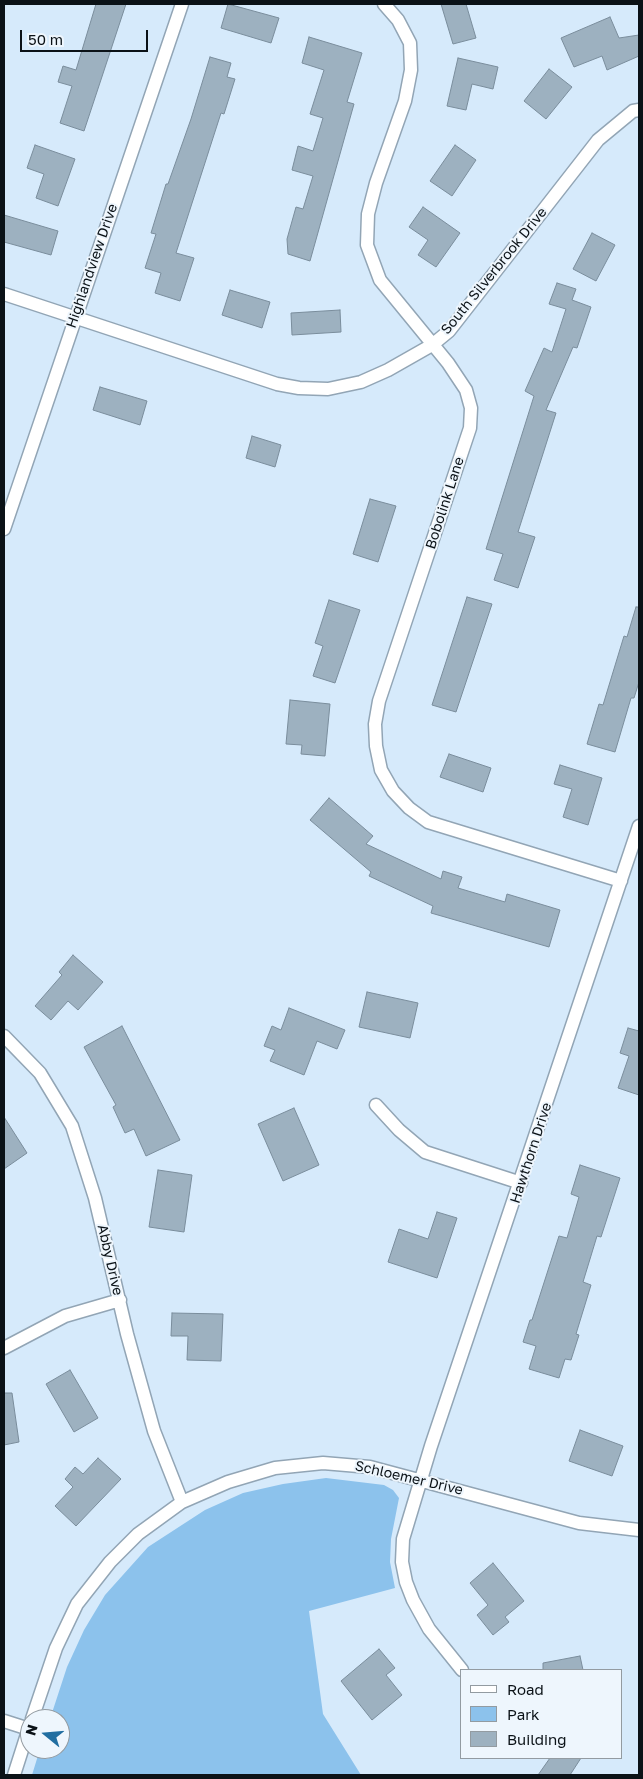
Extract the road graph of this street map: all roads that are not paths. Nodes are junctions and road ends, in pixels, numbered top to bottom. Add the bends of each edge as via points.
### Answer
1 (182, 4) edge
2 (384, 4) edge
3 (639, 110) edge
4 (4, 294) edge
5 (74, 317) junction
6 (432, 345) junction
7 (4, 529) edge
8 (639, 826) edge
9 (621, 880) junction
10 (4, 1036) edge
11 (376, 1105) dead end
12 (521, 1183) junction
13 (120, 1300) junction
14 (4, 1348) edge
15 (421, 1479) junction
16 (182, 1502) junction
17 (639, 1530) edge
18 (461, 1669) edge
19 (35, 1709) edge
20 (4, 1721) edge
21 (20, 1723) edge
22 (20, 1756) edge
23 (14, 1775) edge

1 - 5 street, Highlandview Drive
2 - 6 street, Bobolink Lane via 398,20 410,42 411,70 405,101 368,214 367,245 380,280
3 - 6 street, South Silverbrook Drive via 633,111 598,140 449,331
4 - 5 street, South Silverbrook Drive
5 - 6 street, South Silverbrook Drive via 256,378 299,388 328,389 361,382
5 - 7 street, Highlandview Drive
6 - 9 street, Bobolink Lane via 448,362 466,390 471,408 470,428 379,701 375,724 381,770 392,791 428,822
8 - 9 street, Hawthorn Drive
9 - 12 street, Hawthorn Drive
10 - 13 street, Abby Drive via 40,1073 72,1126 95,1198
11 - 12 street via 425,1152
12 - 15 street, Hawthorn Drive
13 - 14 street via 65,1316
13 - 16 street, Abby Drive via 154,1431
15 - 16 street, Schloemer Drive via 370,1467 314,1464 275,1468 228,1482
15 - 17 street, Schloemer Drive via 579,1523
15 - 18 street, Hawthorn Drive via 403,1539 402,1562 406,1582 429,1629
16 - 19 street, Schloemer Drive via 138,1534 110,1562 77,1604 56,1648
20 - 21 street
22 - 23 street, Schloemer Drive

